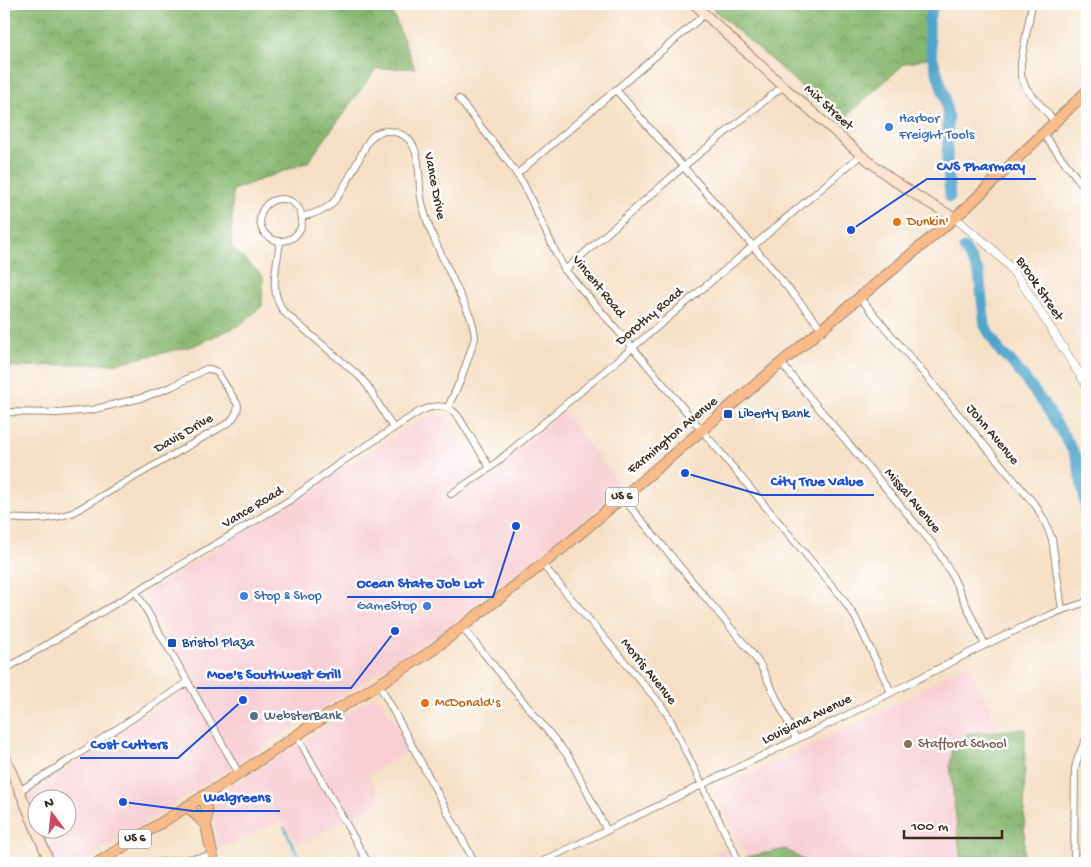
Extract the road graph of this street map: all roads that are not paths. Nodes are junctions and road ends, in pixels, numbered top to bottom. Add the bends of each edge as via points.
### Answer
1 (694, 4) edge
2 (1032, 4) edge
3 (705, 14) junction
4 (783, 86) junction
5 (616, 90) junction
6 (1087, 92) edge
7 (459, 99) dead end
8 (1055, 122) junction
9 (1043, 134) junction
10 (861, 155) junction
11 (683, 167) junction
12 (517, 174) junction
13 (1087, 191) edge
14 (302, 217) junction
15 (955, 218) junction
16 (280, 242) junction
17 (753, 246) junction
18 (565, 270) junction
19 (860, 298) junction
20 (822, 329) junction
21 (633, 348) junction
22 (780, 364) junction
23 (1084, 374) edge
24 (1087, 386) edge
25 (448, 407) junction
26 (4, 412) edge
27 (393, 428) junction
28 (701, 430) junction
29 (490, 468) junction
30 (451, 494) dead end
31 (622, 497) junction
32 (4, 517) edge
33 (542, 564) junction
34 (136, 592) junction
35 (1087, 602) edge
36 (1062, 610) junction
37 (462, 628) junction
38 (985, 645) junction
39 (4, 670) edge
40 (188, 682) junction
41 (379, 684) junction
42 (891, 692) junction
43 (297, 736) junction
44 (1087, 738) edge
45 (796, 739) junction
46 (4, 754) edge
47 (239, 774) junction
48 (702, 785) junction
49 (19, 791) junction
50 (203, 796) junction
51 (187, 806) junction
52 (206, 824) junction
53 (607, 830) junction
54 (185, 859) junction
55 (213, 860) edge
56 (50, 863) edge
57 (97, 863) edge
58 (153, 863) edge
59 (195, 863) edge
60 (368, 863) edge
61 (475, 863) edge
62 (539, 863) edge
63 (737, 863) edge
64 (1074, 863) edge

1 - 3 main road, Mix Street
2 - 8 street via 1021,76 1026,88
3 - 4 main road, Mix Street
3 - 5 street
4 - 10 main road, Mix Street
4 - 11 street
5 - 11 street
5 - 12 street
6 - 8 main road, Farmington Avenue / US 6
7 - 12 street, Vincent Road
8 - 9 main road, Farmington Avenue / US 6
9 - 13 street
9 - 15 main road, Farmington Avenue / US 6
10 - 15 main road, Mix Street via 893,180
10 - 17 street, Dorothy Road
11 - 17 street
11 - 18 street
12 - 18 street, Vincent Road
14 - 16 street via 297,234
14 - 16 street via 294,204 281,199 263,208 259,221 261,228 268,238
14 - 25 street, Vance Drive via 326,209 335,201 375,134 387,130 397,132 413,144 421,198 433,238 474,330 473,347
15 - 19 main road, Farmington Avenue / US 6
15 - 23 street, Brook Street via 1009,266
16 - 27 street via 274,281 278,304 367,385
17 - 20 street
17 - 21 street, Dorothy Road
18 - 21 street, Vincent Road
19 - 20 main road, Farmington Avenue / US 6
19 - 36 street, John Avenue via 1036,506 1052,539
20 - 22 main road, Farmington Avenue / US 6
21 - 28 street, Vincent Road
21 - 29 street, Dorothy Road
22 - 28 main road, Farmington Avenue / US 6
22 - 38 street, Missal Avenue via 935,547
23 - 24 street, Brook Street
25 - 27 street, Vance Road via 429,407
25 - 29 street via 458,416
26 - 32 street, Davis Drive via 91,410 145,397 206,369 217,372 238,405 230,422 72,513 40,519
27 - 34 street, Vance Road via 290,500
28 - 31 main road, Farmington Avenue / US 6
28 - 42 street, Vincent Road via 843,599
29 - 30 street, Dorothy Road
31 - 33 main road, Farmington Avenue / US 6
31 - 45 street via 751,652
33 - 37 main road, Farmington Avenue / US 6
33 - 48 street, Morris Avenue via 661,705
34 - 39 street, Vance Road
34 - 40 street
35 - 36 street, Louisiana Avenue
36 - 38 street, Louisiana Avenue
37 - 41 main road, Farmington Avenue / US 6
37 - 53 street via 569,757
38 - 42 street, Louisiana Avenue
40 - 47 street
40 - 49 street
41 - 43 main road, Farmington Avenue / US 6
41 - 61 street
42 - 45 street, Louisiana Avenue
43 - 47 main road, Farmington Avenue / US 6
43 - 60 street
44 - 64 street via 1075,769
45 - 48 street, Louisiana Avenue
46 - 49 main road
47 - 50 main road, Farmington Avenue / US 6
48 - 53 street, Louisiana Avenue
48 - 63 street, Morris Avenue
49 - 56 main road
50 - 51 main road, Farmington Avenue / US 6
50 - 52 main road
51 - 52 main road
51 - 57 main road, Farmington Avenue / US 6
52 - 55 main road
53 - 62 street, Louisiana Avenue
54 - 55 street
54 - 58 street
54 - 59 street

